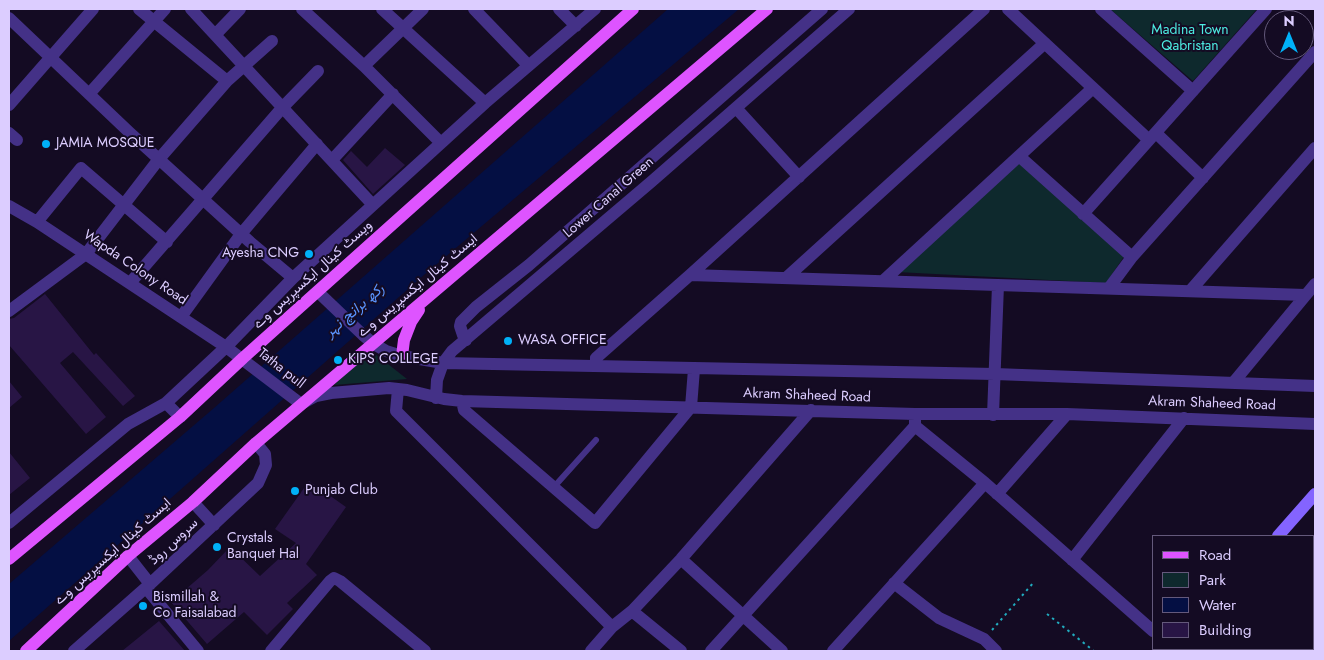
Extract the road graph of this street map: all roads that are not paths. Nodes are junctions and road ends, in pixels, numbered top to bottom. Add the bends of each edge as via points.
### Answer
1 (93, 9) edge
2 (139, 9) edge
3 (165, 9) edge
4 (190, 9) edge
5 (240, 9) edge
6 (302, 9) edge
7 (382, 9) edge
8 (423, 9) edge
9 (474, 9) edge
10 (558, 9) edge
11 (595, 9) edge
12 (634, 9) edge
13 (767, 9) edge
14 (822, 9) edge
15 (849, 9) edge
16 (984, 9) edge
17 (1008, 9) edge
18 (1101, 9) edge
19 (1266, 9) edge
20 (9, 18) edge
21 (153, 21) junction
22 (576, 26) junction
23 (402, 28) junction
24 (215, 34) junction
25 (272, 40) dead end
26 (1045, 43) junction
27 (1315, 52) edge
28 (50, 57) junction
29 (528, 65) junction
30 (364, 66) junction
31 (244, 67) junction
32 (318, 71) dead end
33 (227, 81) junction
34 (1093, 88) junction
35 (1193, 90) junction
36 (89, 94) junction
37 (393, 94) junction
38 (485, 103) junction
39 (9, 105) edge
40 (282, 108) junction
41 (736, 108) junction
42 (1152, 137) junction
43 (441, 143) junction
44 (317, 144) junction
45 (1315, 148) edge
46 (1018, 156) junction
47 (159, 158) junction
48 (332, 160) junction
49 (799, 176) junction
50 (1204, 178) junction
51 (204, 200) junction
52 (124, 205) junction
53 (373, 205) junction
54 (9, 206) edge
55 (1083, 214) junction
56 (37, 222) junction
57 (241, 234) junction
58 (167, 242) junction
59 (86, 254) junction
60 (1132, 257) junction
61 (690, 275) junction
62 (293, 278) junction
63 (786, 278) junction
64 (883, 281) junction
65 (447, 282) junction
66 (130, 283) junction
67 (1315, 284) edge
68 (998, 285) junction
69 (1109, 288) junction
70 (1190, 290) junction
71 (322, 295) junction
72 (1306, 295) junction
73 (9, 311) edge
74 (181, 317) junction
75 (466, 340) junction
76 (374, 344) junction
77 (226, 346) junction
78 (402, 356) junction
79 (247, 361) junction
80 (443, 363) junction
81 (596, 366) junction
82 (694, 369) junction
83 (995, 374) junction
84 (1233, 383) junction
85 (1315, 386) edge
86 (398, 388) junction
87 (436, 398) junction
88 (298, 401) junction
89 (462, 401) junction
90 (166, 402) junction
91 (691, 407) junction
92 (811, 410) junction
93 (1066, 414) junction
94 (993, 415) junction
95 (180, 417) junction
96 (1184, 418) junction
97 (915, 420) junction
98 (1315, 424) edge
99 (596, 440) dead end
100 (256, 443) junction
101 (985, 483) junction
102 (553, 488) junction
103 (997, 494) junction
104 (1315, 494) edge
105 (192, 502) junction
106 (9, 523) edge
107 (214, 525) junction
108 (1283, 534) edge
109 (128, 556) junction
110 (9, 559) edge
111 (680, 559) junction
112 (1072, 560) junction
113 (894, 583) junction
114 (148, 586) junction
115 (632, 611) junction
116 (744, 616) junction
117 (612, 627) junction
118 (1152, 630) edge
119 (29, 650) edge
120 (74, 651) edge
121 (198, 651) edge
122 (271, 651) edge
123 (425, 651) edge
124 (591, 651) edge
125 (681, 651) edge
126 (711, 651) edge
127 (782, 651) edge
128 (833, 651) edge
129 (996, 651) edge

1 - 28 street
2 - 21 street
3 - 21 street
4 - 24 street
5 - 24 street
6 - 30 street
7 - 23 street
8 - 23 street
9 - 29 street
10 - 22 street
11 - 22 street
12 - 71 main road, ویسٹ کینال ایکسپریس وے
13 - 65 main road, ایسٹ کینال ایکسپریس وے
14 - 75 street via 529,265 476,307 461,322 462,336
15 - 41 street, Lower Canal Green
16 - 49 street
17 - 26 street
18 - 35 street
19 - 35 street
20 - 28 street
21 - 33 street
21 - 36 street
22 - 29 street
23 - 30 street
23 - 38 street
24 - 31 street
25 - 31 street
26 - 34 street
26 - 63 street
27 - 50 street
28 - 36 street
28 - 39 street
29 - 38 street
30 - 37 street
31 - 33 street
31 - 40 street
32 - 40 street
33 - 47 street
34 - 42 street
34 - 46 street
35 - 42 street
36 - 47 street
37 - 43 street
37 - 48 street
38 - 43 street
40 - 44 street
40 - 51 street
41 - 49 street
41 - 75 street, Lower Canal Green
42 - 50 street
42 - 55 street
43 - 53 street
44 - 48 street
44 - 57 street
45 - 70 street
46 - 55 street
46 - 64 street
47 - 51 street
47 - 52 street
48 - 53 street
49 - 61 street
50 - 60 street
51 - 57 street
51 - 58 street
52 - 56 street via 81,168
52 - 58 street
52 - 59 street
53 - 62 street
54 - 56 street, Wapda Colony Road
55 - 60 street
56 - 59 street, Wapda Colony Road
57 - 62 street
57 - 74 street
58 - 66 street
59 - 66 street, Wapda Colony Road
59 - 73 street
60 - 69 street
61 - 63 street
61 - 81 street via 596,358
62 - 77 street
63 - 64 street
64 - 68 street
65 - 76 main road, ایسٹ کینال ایکسپریس وے
65 - 78 main road via 423,303 411,322
66 - 74 street, Wapda Colony Road
67 - 72 street
68 - 69 street
68 - 83 street
69 - 70 street
70 - 72 street
71 - 76 street
71 - 79 main road, ویسٹ کینال ایکسپریس وے
72 - 84 street
74 - 77 street, Wapda Colony Road
75 - 80 street, Lower Canal Green
76 - 78 street
76 - 88 main road, ایسٹ کینال ایکسپریس وے
77 - 79 street, Wapda Colony Road
77 - 90 street
78 - 80 street
79 - 88 street, Tatha pull
79 - 95 main road, ویسٹ کینال ایکسپریس وے
80 - 81 street, Akram Shaheed Road
80 - 87 street via 437,380
81 - 82 street, Akram Shaheed Road
82 - 83 street, Akram Shaheed Road
82 - 91 street
83 - 84 street, Akram Shaheed Road
83 - 94 street
84 - 85 street, Akram Shaheed Road
86 - 87 street, Akram Shaheed Road
86 - 88 street, Akram Shaheed Road via 368,388
86 - 117 street via 396,411
87 - 89 street, Akram Shaheed Road
88 - 100 main road, ایسٹ کینال ایکسپریس وے
89 - 91 street, Akram Shaheed Road
89 - 102 street via 464,410
90 - 95 street
90 - 106 street via 128,424
91 - 92 street, Akram Shaheed Road
91 - 102 street via 595,523
92 - 97 street, Akram Shaheed Road
92 - 111 street
93 - 94 street, Akram Shaheed Road
93 - 96 street, Akram Shaheed Road
93 - 103 street
94 - 97 street, Akram Shaheed Road
95 - 110 main road, ویسٹ کینال ایکسپریس وے
96 - 98 street, Akram Shaheed Road
96 - 112 street
97 - 101 street
97 - 116 street
99 - 102 lane
100 - 105 main road, ایسٹ کینال ایکسپریس وے
100 - 107 street, سروس روڈ via 265,454 263,474 258,483
101 - 103 street
101 - 113 street
103 - 112 street
104 - 108 street
105 - 107 street
105 - 109 main road, ایسٹ کینال ایکسپریس وے
107 - 114 street, سروس روڈ
109 - 114 street
109 - 119 main road, ایسٹ کینال ایکسپریس وے
111 - 115 street
111 - 116 street
112 - 118 street
113 - 128 street
113 - 129 street via 939,618 984,639
114 - 120 street, سروس روڈ
114 - 121 street
115 - 117 street
115 - 125 street
116 - 126 street
116 - 127 street
117 - 124 street
122 - 123 street via 334,578

